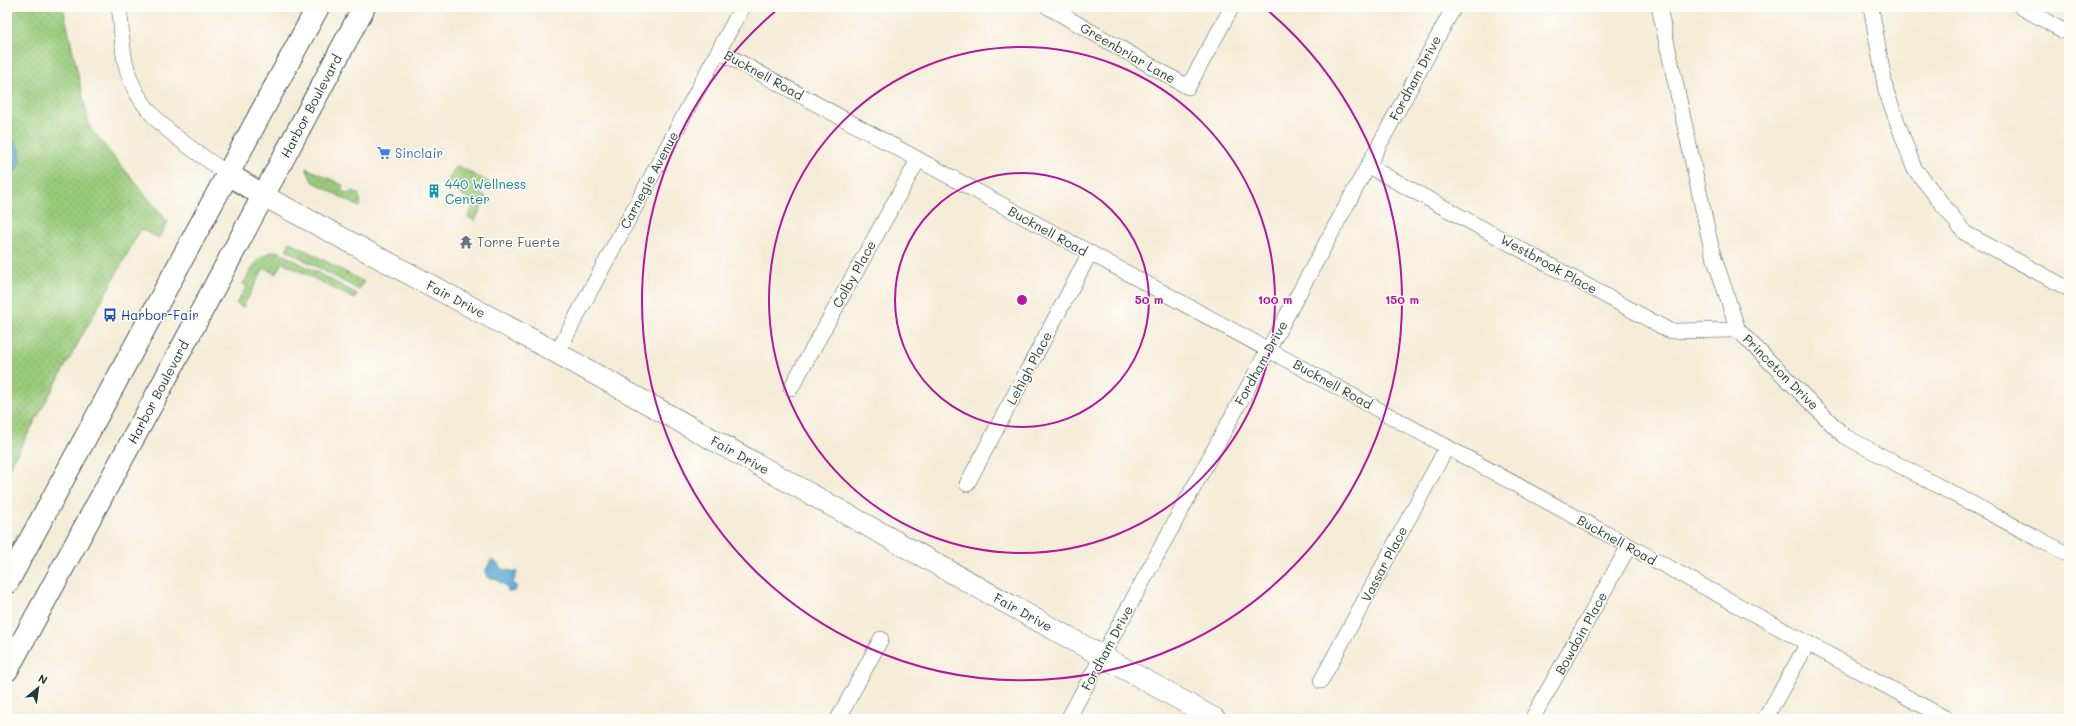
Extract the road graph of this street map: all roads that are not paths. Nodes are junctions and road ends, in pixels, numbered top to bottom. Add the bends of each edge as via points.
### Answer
1 (119, 7) edge
2 (318, 7) edge
3 (364, 7) edge
4 (742, 7) edge
5 (1048, 7) edge
6 (1232, 7) edge
7 (1454, 7) edge
8 (1659, 7) edge
9 (1871, 7) edge
10 (2021, 7) edge
11 (2069, 34) edge
12 (719, 51) junction
13 (918, 160) junction
14 (1368, 166) junction
15 (228, 174) junction
16 (262, 195) junction
17 (1090, 253) junction
18 (2069, 289) edge
19 (1738, 330) junction
20 (1269, 349) junction
21 (557, 354) junction
22 (791, 388) dead end
23 (1447, 447) junction
24 (967, 484) dead end
25 (1629, 546) junction
26 (2069, 555) edge
27 (7, 583) edge
28 (881, 638) dead end
29 (1808, 644) junction
30 (1102, 656) junction
31 (7, 670) edge
32 (1321, 681) dead end
33 (838, 719) edge
34 (1068, 719) edge
35 (1216, 719) edge
36 (1532, 719) edge
37 (1765, 719) edge
38 (1947, 719) edge

1 - 15 street via 126,65 139,99 166,129
2 - 15 main road
3 - 16 main road, Harbor Boulevard
4 - 12 street, Carnegie Avenue
5 - 6 street, Greenbriar Lane via 1188,87
7 - 14 street, Fordham Drive
8 - 19 street, Princeton Drive via 1712,251
9 - 18 street via 1886,91 1914,168 1965,233
10 - 11 street
12 - 13 street, Bucknell Road
12 - 21 street, Carnegie Avenue
13 - 17 street, Bucknell Road
13 - 22 street, Colby Place
14 - 19 street, Westbrook Place via 1670,331
14 - 20 street, Fordham Drive
15 - 16 main road
15 - 27 main road
16 - 21 main road, Fair Drive
16 - 31 main road, Harbor Boulevard via 204,308
17 - 20 street, Bucknell Road
17 - 24 street, Lehigh Place
19 - 26 street, Princeton Drive via 1844,436
20 - 23 street, Bucknell Road
20 - 30 street, Fordham Drive
21 - 30 main road, Fair Drive
23 - 25 street, Bucknell Road
23 - 32 street, Vassar Place
25 - 29 street, Bucknell Road
25 - 36 street, Bowdoin Place
28 - 33 street
29 - 37 street
29 - 38 street, Bucknell Road
30 - 34 street, Fordham Drive
30 - 35 main road, Fair Drive

